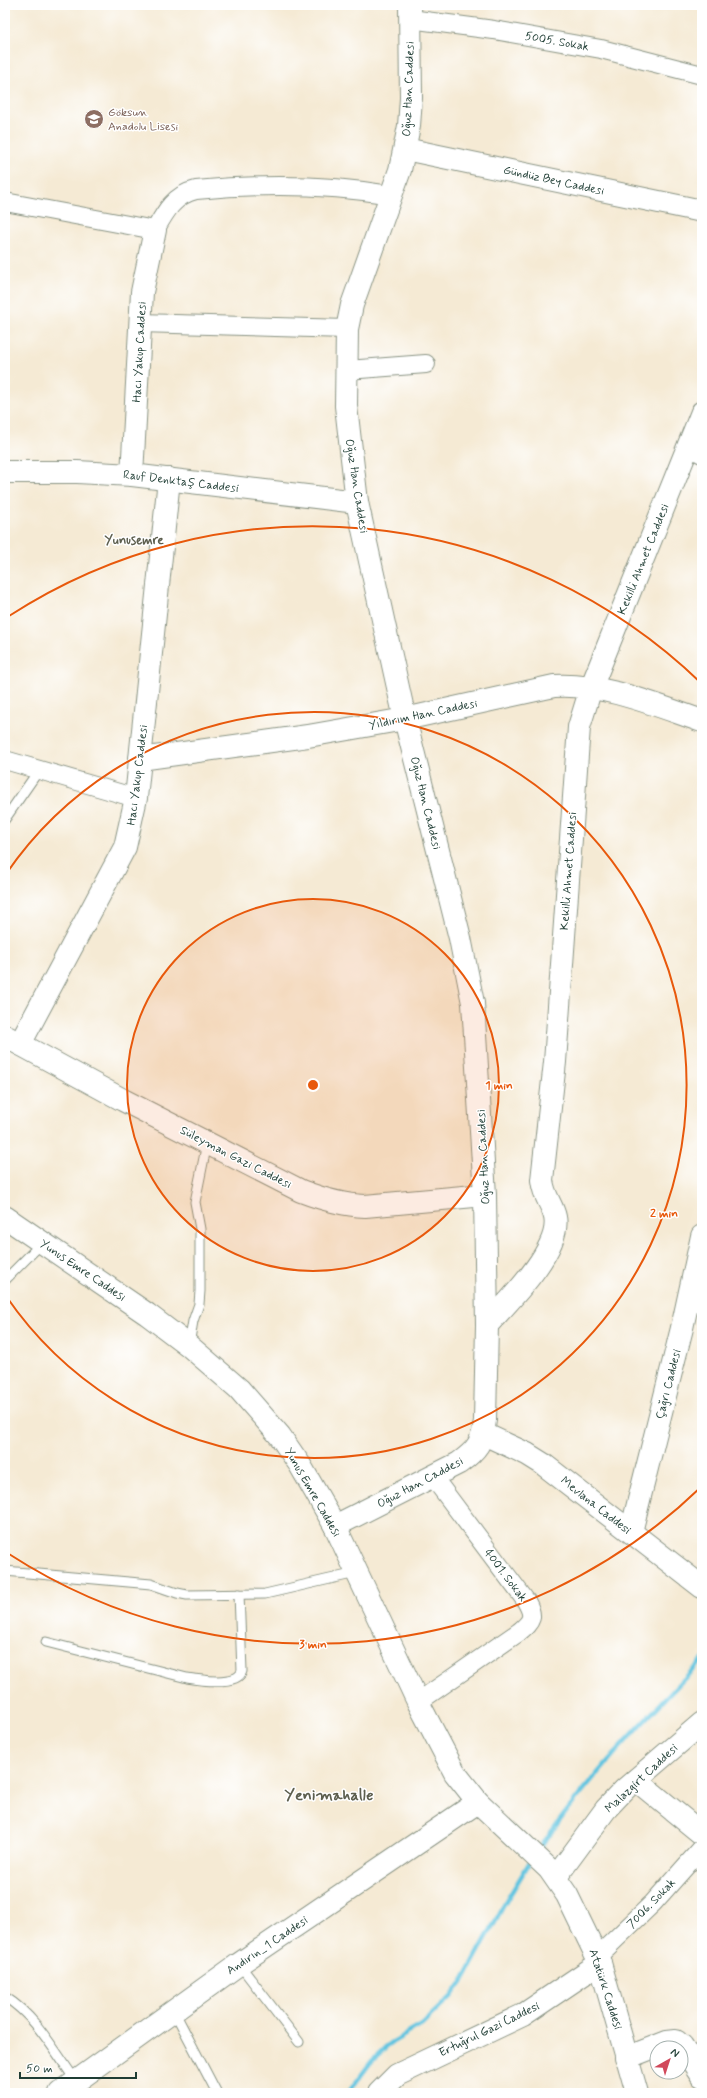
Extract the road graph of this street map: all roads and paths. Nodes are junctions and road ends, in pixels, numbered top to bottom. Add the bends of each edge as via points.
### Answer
1 (410, 12) edge
2 (702, 75) edge
3 (405, 148) junction
4 (391, 195) junction
5 (5, 202) edge
6 (702, 211) edge
7 (155, 230) junction
8 (140, 323) junction
9 (348, 329) junction
10 (426, 364) dead end
11 (347, 370) junction
12 (702, 412) edge
13 (695, 450) edge
14 (5, 472) edge
15 (132, 474) junction
16 (169, 479) junction
17 (357, 502) junction
18 (591, 688) junction
19 (405, 719) junction
20 (702, 721) edge
21 (140, 759) junction
22 (5, 760) edge
23 (38, 770) junction
24 (136, 798) junction
25 (5, 819) edge
26 (12, 1040) edge
27 (208, 1142) junction
28 (485, 1195) junction
29 (5, 1217) edge
30 (702, 1236) edge
31 (43, 1242) junction
32 (5, 1280) edge
33 (487, 1326) junction
34 (188, 1345) junction
35 (484, 1434) junction
36 (433, 1477) junction
37 (335, 1526) junction
38 (631, 1532) junction
39 (5, 1571) edge
40 (356, 1573) junction
41 (702, 1587) edge
42 (239, 1594) junction
43 (46, 1642) dead end
44 (418, 1702) junction
45 (702, 1723) edge
46 (636, 1780) junction
47 (478, 1802) junction
48 (702, 1834) edge
49 (527, 1848) joint
50 (702, 1848) edge
51 (552, 1873) junction
52 (599, 1960) junction
53 (239, 1964) junction
54 (5, 1997) edge
55 (174, 2011) junction
56 (299, 2042) dead end
57 (626, 2058) junction
58 (702, 2076) edge
59 (68, 2087) edge
60 (217, 2093) edge
61 (379, 2093) edge
62 (637, 2093) edge

1 - 2 street, 5005. Sokak via 593,48
1 - 3 street, Oğuz Han Caddesi via 410,98
3 - 4 street, Oğuz Han Caddesi
3 - 6 street, Gündüz Bey Caddesi
4 - 7 street via 318,188 196,190 186,192 178,198
4 - 9 street, Oğuz Han Caddesi via 352,305
5 - 7 street
7 - 8 street, Hacı Yakup Caddesi via 142,292
8 - 9 street
8 - 15 street, Hacı Yakup Caddesi
9 - 11 street, Oğuz Han Caddesi
10 - 11 street
11 - 17 street, Oğuz Han Caddesi via 346,406
12 - 13 street, Kekilli Ahmet Caddesi
13 - 18 street, Kekilli Ahmet Caddesi
14 - 15 street, Rauf Denktaş Caddesi
15 - 16 street, Rauf Denktaş Caddesi
16 - 17 street, Rauf Denktaş Caddesi
16 - 21 street, Hacı Yakup Caddesi
17 - 19 street, Oğuz Han Caddesi
18 - 19 street, Yıldırım Han Caddesi via 572,685 533,690
18 - 20 street, Yıldırım Han Caddesi via 652,704
18 - 33 street, Kekilli Ahmet Caddesi via 579,727 555,1062 542,1180 543,1191 555,1217 556,1227 540,1263
19 - 21 street, Yıldırım Han Caddesi via 308,736
19 - 28 street, Oğuz Han Caddesi via 460,938 473,1003
21 - 24 street, Hacı Yakup Caddesi
22 - 23 street
23 - 24 street
23 - 25 lane
24 - 26 street, Hacı Yakup Caddesi via 125,847
26 - 27 street, Süleyman Gazi Caddesi
27 - 28 street, Süleyman Gazi Caddesi via 301,1191 346,1205 391,1205
27 - 34 lane via 195,1202 200,1230 200,1291
28 - 33 street, Oğuz Han Caddesi
29 - 31 street, Yunus Emre Caddesi
30 - 38 street, Çağrı Caddesi via 682,1328
31 - 32 lane
31 - 34 street, Yunus Emre Caddesi
33 - 35 street, Oğuz Han Caddesi
34 - 37 street, Yunus Emre Caddesi via 240,1389 262,1413 300,1465
35 - 36 street, Oğuz Han Caddesi via 473,1452
35 - 38 street, Mevlana Caddesi via 527,1454
36 - 37 street, Oğuz Han Caddesi
36 - 44 street, 4001. Sokak via 526,1601 532,1611 532,1618 519,1632
37 - 40 street, Yunus Emre Caddesi
38 - 41 street, Mevlana Caddesi
39 - 42 lane via 151,1584 187,1595
40 - 42 lane via 283,1591
40 - 44 street, Yunus Emre Caddesi
42 - 43 lane via 242,1671 236,1678 211,1681 187,1678
44 - 47 street, Yunus Emre Caddesi via 451,1767
45 - 46 street, Malazgirt Caddesi
46 - 48 street
46 - 51 street, Malazgirt Caddesi via 606,1809
47 - 49 street, Yunus Emre Caddesi
47 - 53 street, Andırın_1 Caddesi
49 - 51 street, Atatürk Caddesi
50 - 52 street, 7006. Sokak
51 - 52 street, Atatürk Caddesi via 585,1929
52 - 57 street, Atatürk Caddesi
52 - 61 street, Ertuğrul Gazi Caddesi via 523,2015 413,2066 397,2075
53 - 55 street, Andırın_1 Caddesi
53 - 56 lane
54 - 59 lane via 38,2027
55 - 59 street, Andırın_1 Caddesi
55 - 60 lane
57 - 58 street via 676,2041
57 - 62 street, Atatürk Caddesi

